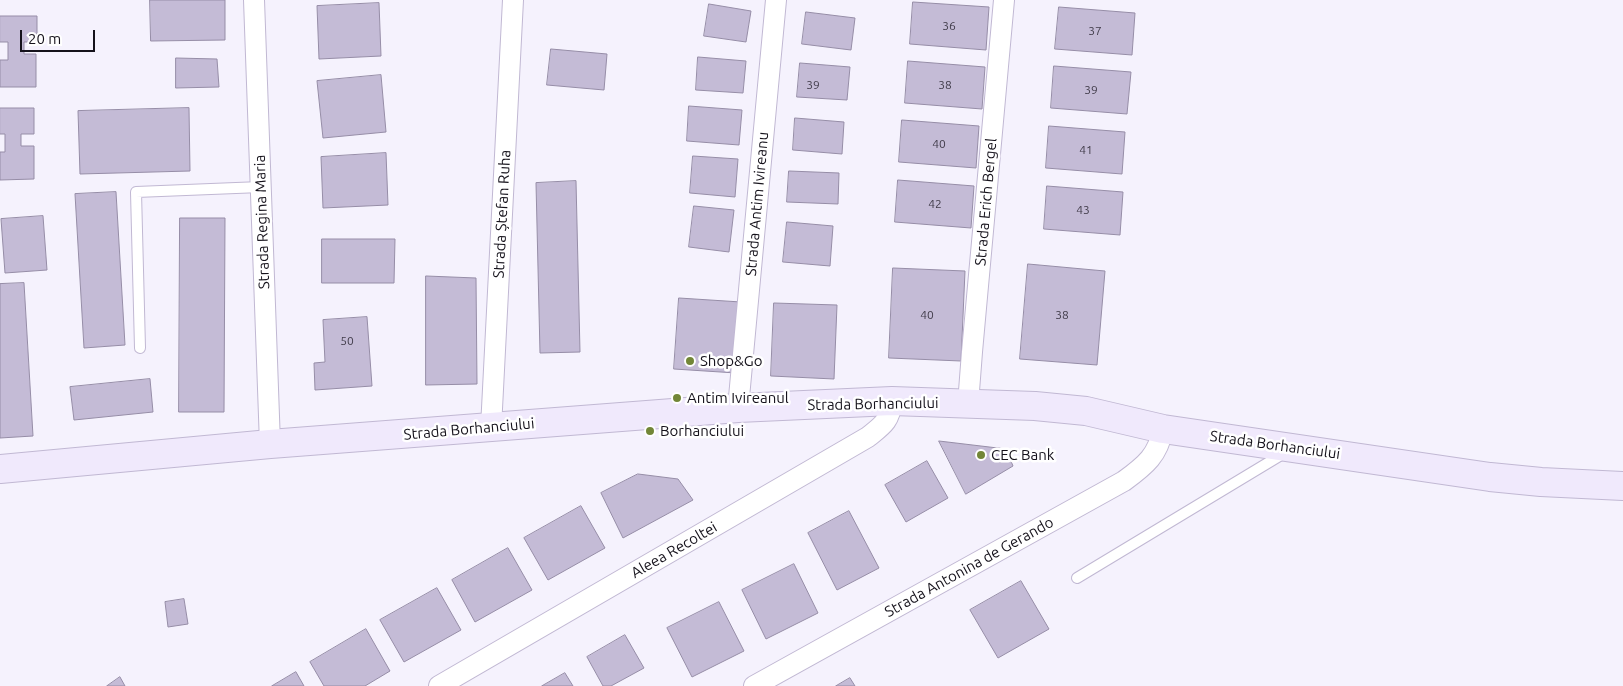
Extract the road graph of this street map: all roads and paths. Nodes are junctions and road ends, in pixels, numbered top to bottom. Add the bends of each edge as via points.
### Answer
1 (254, 0) edge
2 (513, 0) edge
3 (776, 0) edge
4 (1004, 0) edge
5 (260, 187) junction
6 (140, 348) dead end
7 (892, 401) junction
8 (968, 404) junction
9 (738, 408) junction
10 (491, 428) junction
11 (1163, 429) junction
12 (270, 444) junction
13 (1294, 448) junction
14 (0, 469) edge
15 (1623, 486) edge
16 (1077, 578) dead end
17 (439, 686) edge
18 (754, 686) edge

1 - 5 street, Strada Regina Maria
2 - 10 street, Strada Ștefan Ruha
3 - 9 street, Strada Antim Ivireanu
4 - 8 street, Strada Erich Bergel
5 - 6 lane via 136,192
5 - 12 street, Strada Regina Maria
7 - 8 main road, Strada Borhanciului
7 - 9 main road, Strada Borhanciului
7 - 17 street, Aleea Recoltei via 891,413 884,424 868,437
8 - 11 main road, Strada Borhanciului via 1086,411
9 - 10 main road, Strada Borhanciului
10 - 12 main road, Strada Borhanciului
11 - 13 main road, Strada Borhanciului
11 - 18 street, Strada Antonina de Gerando via 1154,456 1124,481
12 - 14 main road, Strada Borhanciului
13 - 15 main road, Strada Borhanciului via 1490,477
13 - 16 lane

